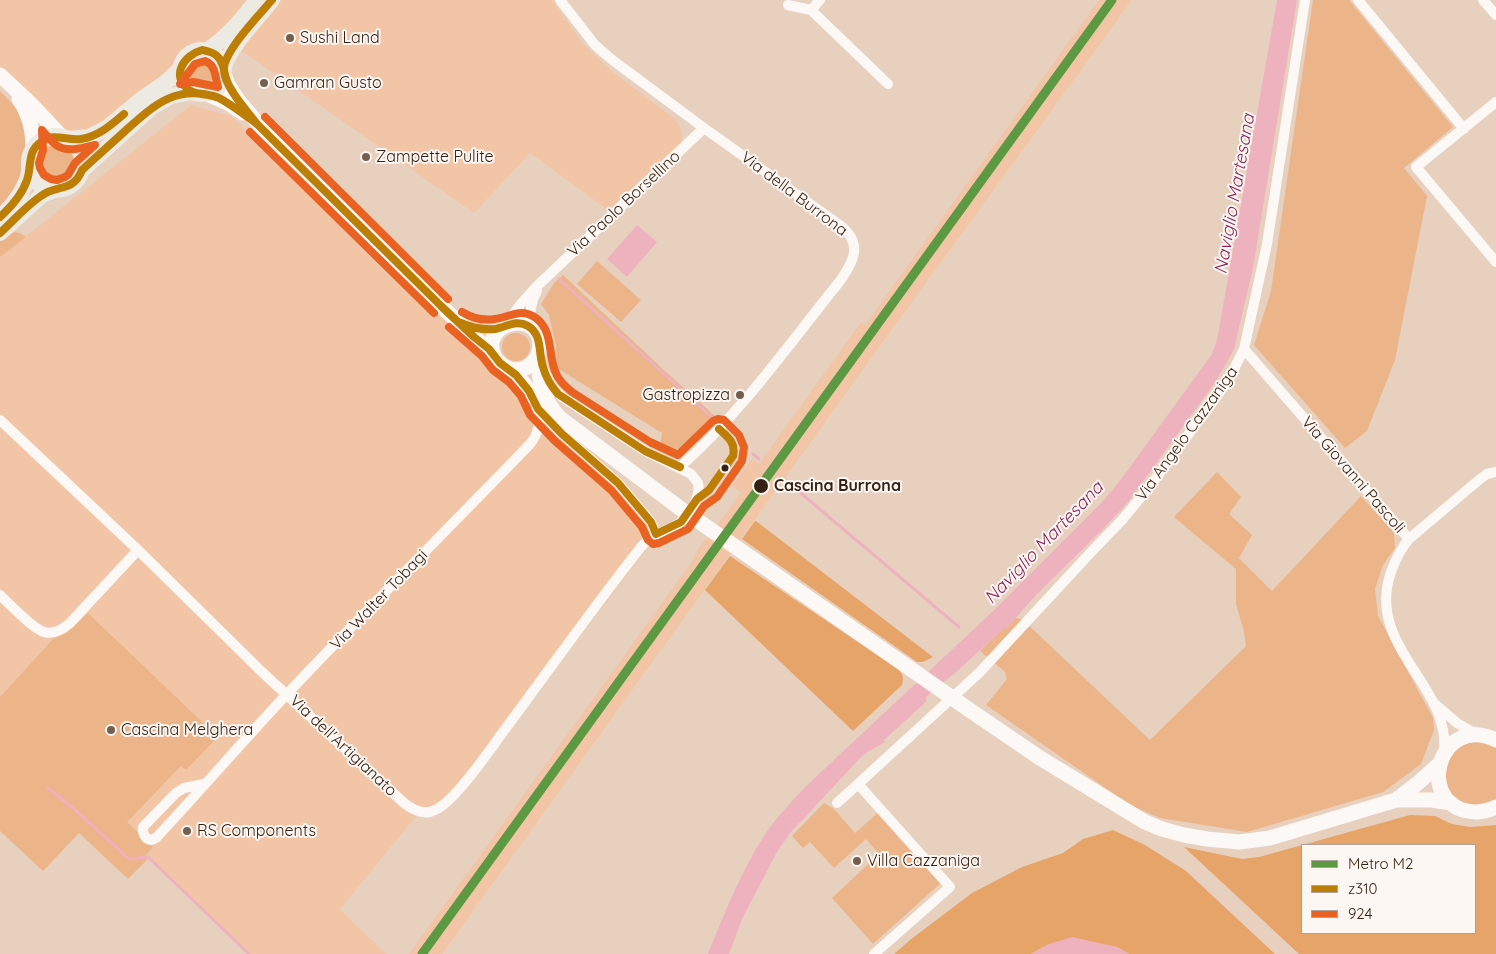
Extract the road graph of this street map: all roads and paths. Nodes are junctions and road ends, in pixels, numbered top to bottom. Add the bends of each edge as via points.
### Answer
1 (258, 0) edge
2 (272, 0) edge
3 (560, 0) edge
4 (820, 0) edge
5 (1305, 0) edge
6 (1358, 0) edge
7 (1483, 0) edge
8 (788, 5) dead end
9 (811, 10) junction
10 (1496, 15) edge
11 (206, 51) junction
12 (181, 68) junction
13 (224, 70) junction
14 (5, 80) edge
15 (888, 84) dead end
16 (200, 93) junction
17 (1496, 102) edge
18 (257, 124) junction
19 (704, 128) junction
20 (1464, 129) junction
21 (65, 138) junction
22 (33, 150) junction
23 (82, 170) junction
24 (30, 171) junction
25 (54, 190) junction
26 (0, 217) edge
27 (0, 233) edge
28 (1496, 262) edge
29 (544, 279) junction
30 (461, 324) junction
31 (504, 326) junction
32 (530, 327) junction
33 (1244, 349) junction
34 (493, 353) junction
35 (538, 354) junction
36 (510, 369) junction
37 (529, 391) junction
38 (538, 409) junction
39 (560, 418) junction
40 (0, 420) edge
41 (680, 468) junction
42 (1496, 472) edge
43 (656, 534) junction
44 (1409, 539) junction
45 (138, 550) junction
46 (0, 595) edge
47 (286, 694) junction
48 (1432, 701) junction
49 (1478, 735) junction
50 (1496, 740) edge
51 (1442, 758) junction
52 (204, 784) junction
53 (858, 784) junction
54 (1396, 800) junction
55 (837, 803) dead end
56 (1451, 803) junction
57 (1494, 809) edge
58 (874, 954) edge

1 - 11 main road via 232,30
2 - 13 main road via 240,39 227,58
3 - 19 street, Via della Burrona via 601,50
4 - 9 street
5 - 33 street, Via Angelo Cazzaniga via 1267,244
6 - 20 street
7 - 10 street
8 - 9 street
9 - 15 street
11 - 12 main road via 191,54
11 - 13 main road via 217,56
12 - 16 main road via 184,85
12 - 21 main road via 107,128 89,137
13 - 16 main road via 220,86 213,92
13 - 18 street via 228,85
14 - 21 street
14 - 22 street via 28,116
16 - 18 street via 228,103
16 - 23 main road via 171,96 152,107
17 - 20 street
18 - 30 street
19 - 29 street, Via Paolo Borsellino
19 - 41 street, Via della Burrona via 841,226 849,234 855,251 848,270 770,368 715,434
20 - 28 street via 1416,167
21 - 22 main road via 45,138
21 - 23 main road via 77,146 82,155
22 - 24 main road
23 - 25 main road via 70,186
24 - 25 main road via 37,182
24 - 26 main road via 24,188
25 - 27 main road via 38,198
29 - 31 street, Via Paolo Borsellino
29 - 32 street, Via Paolo Borsellino via 532,300
30 - 31 street via 486,329
30 - 34 street
31 - 32 street via 516,322
31 - 34 street via 494,337
32 - 35 street via 539,339
33 - 44 street, Via Giovanni Pascoli
33 - 53 street, Via Angelo Cazzaniga via 1228,381 1131,511 987,665
34 - 36 street
35 - 36 street via 526,368
35 - 39 street via 543,394
35 - 41 street via 546,376 558,394 645,451
36 - 37 street
37 - 38 street
37 - 39 street via 541,405
38 - 43 street via 618,483 651,522
38 - 47 street, Via Walter Tobagi via 539,429 530,444
39 - 54 street via 680,508 971,711 1132,815 1162,829 1228,842 1250,841
40 - 45 street, Via dell'Artigianato
41 - 43 street, Via dell'Artigianato via 697,480 698,496 680,523
42 - 44 street, Via Giovanni Pascoli via 1480,478
43 - 47 street, Via dell'Artigianato via 638,551 481,761 450,799 435,810 421,812 407,805
44 - 48 street via 1390,576 1386,611 1392,633
45 - 46 street via 59,631 48,633 38,630
45 - 47 street, Via dell'Artigianato
47 - 52 street, Via Walter Tobagi
48 - 49 street via 1452,719
48 - 51 street via 1444,733
49 - 50 street
49 - 51 street via 1459,739
51 - 54 street
51 - 56 street via 1438,774 1440,785
52 - 52 street, Via Walter Tobagi via 184,788 170,798 143,827 146,837 154,839
53 - 55 street, Via Angelo Cazzaniga
53 - 58 street via 950,886
54 - 56 street
56 - 57 street via 1462,810 1475,812

